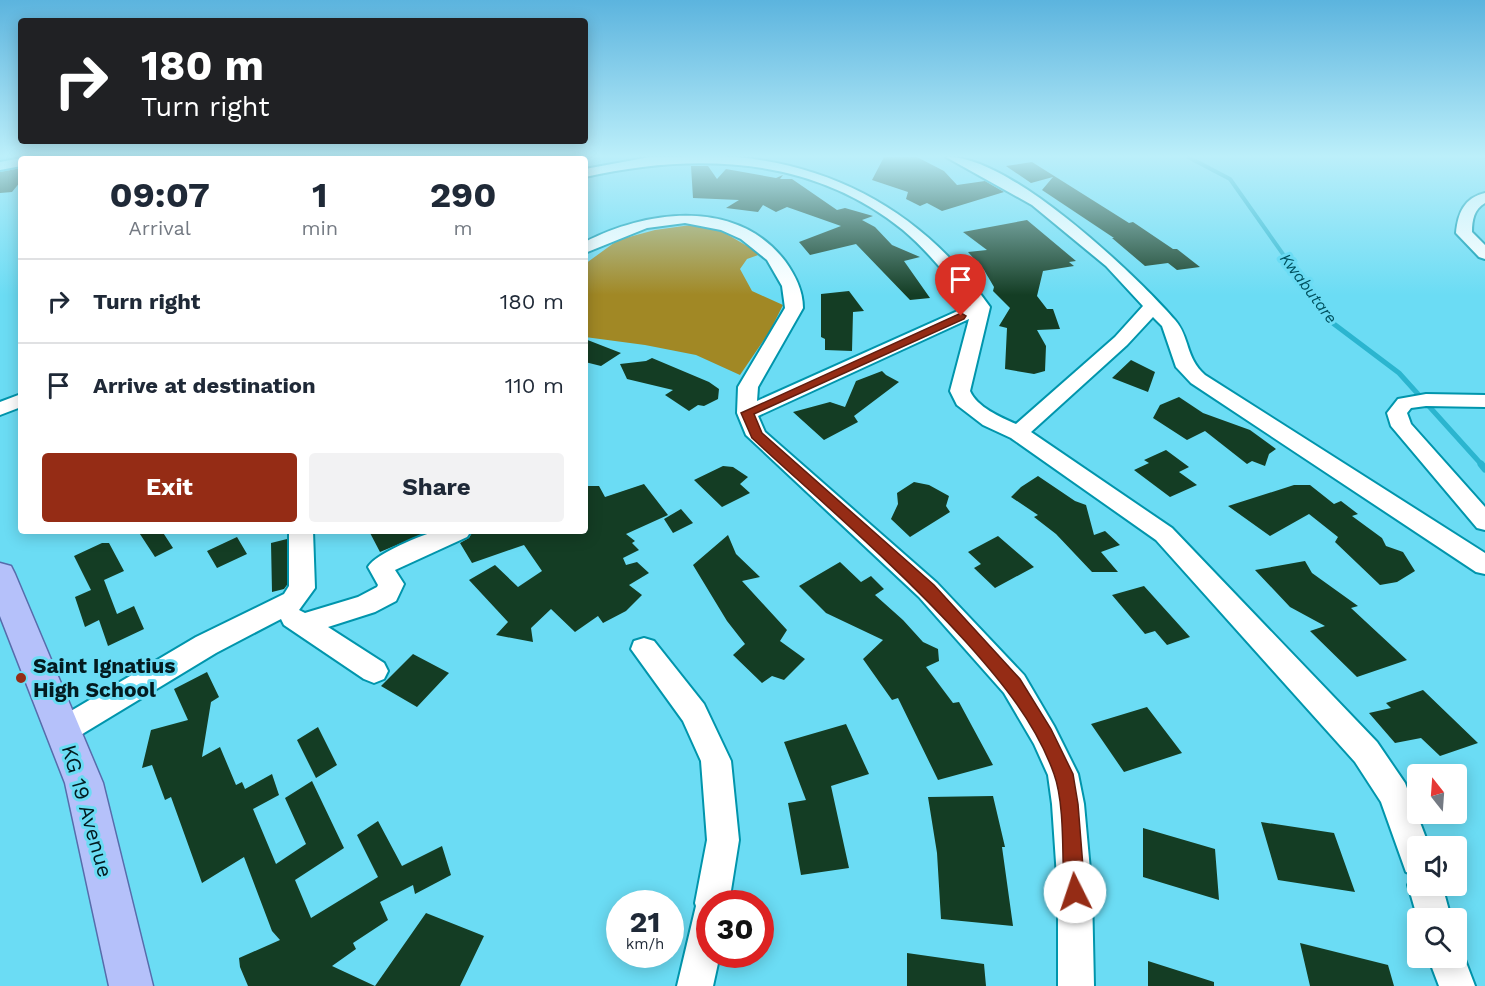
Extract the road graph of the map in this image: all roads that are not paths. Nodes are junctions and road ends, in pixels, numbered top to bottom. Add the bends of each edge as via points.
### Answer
1 (872, 203) edge
2 (1038, 203) edge
3 (1474, 203) edge
4 (588, 246) edge
5 (1485, 254) edge
6 (981, 307) junction
7 (1152, 307) junction
8 (18, 401) edge
9 (1485, 401) edge
10 (0, 409) edge
11 (747, 413) junction
12 (1018, 433) junction
13 (1485, 522) edge
14 (301, 534) edge
15 (454, 534) edge
16 (1485, 565) edge
17 (0, 574) edge
18 (279, 609) junction
19 (303, 624) junction
20 (644, 649) dead end
21 (374, 671) dead end
22 (63, 730) junction
23 (1409, 836) edge
24 (714, 890) edge
25 (699, 968) edge
26 (1450, 968) edge
27 (131, 986) edge
28 (695, 986) edge
29 (1077, 986) edge
30 (1457, 986) edge

1 - 6 street via 897,218 938,255
2 - 7 street via 1112,263
3 - 5 street via 1464,220 1464,234
4 - 11 street via 634,227 698,219 732,228 772,255 791,285 795,308 748,387
6 - 11 street
6 - 12 street via 960,391 964,401 990,420
7 - 12 street
7 - 16 street via 1170,325 1185,367 1198,379
8 - 10 street
9 - 13 street via 1405,402 1397,413 1401,426
11 - 29 street via 756,435 777,456 928,590 1014,684 1044,735 1064,774 1068,804
12 - 23 street via 1164,534 1366,752 1394,794
14 - 18 street via 302,588 293,601
15 - 19 street via 380,567 391,584 387,594 366,605
17 - 22 main road, KG 19 Avenue
18 - 19 street
18 - 22 street via 206,645
19 - 21 street
20 - 24 street via 694,714 716,760 723,840
22 - 27 main road, KG 19 Avenue via 84,783
25 - 28 street
26 - 30 street

